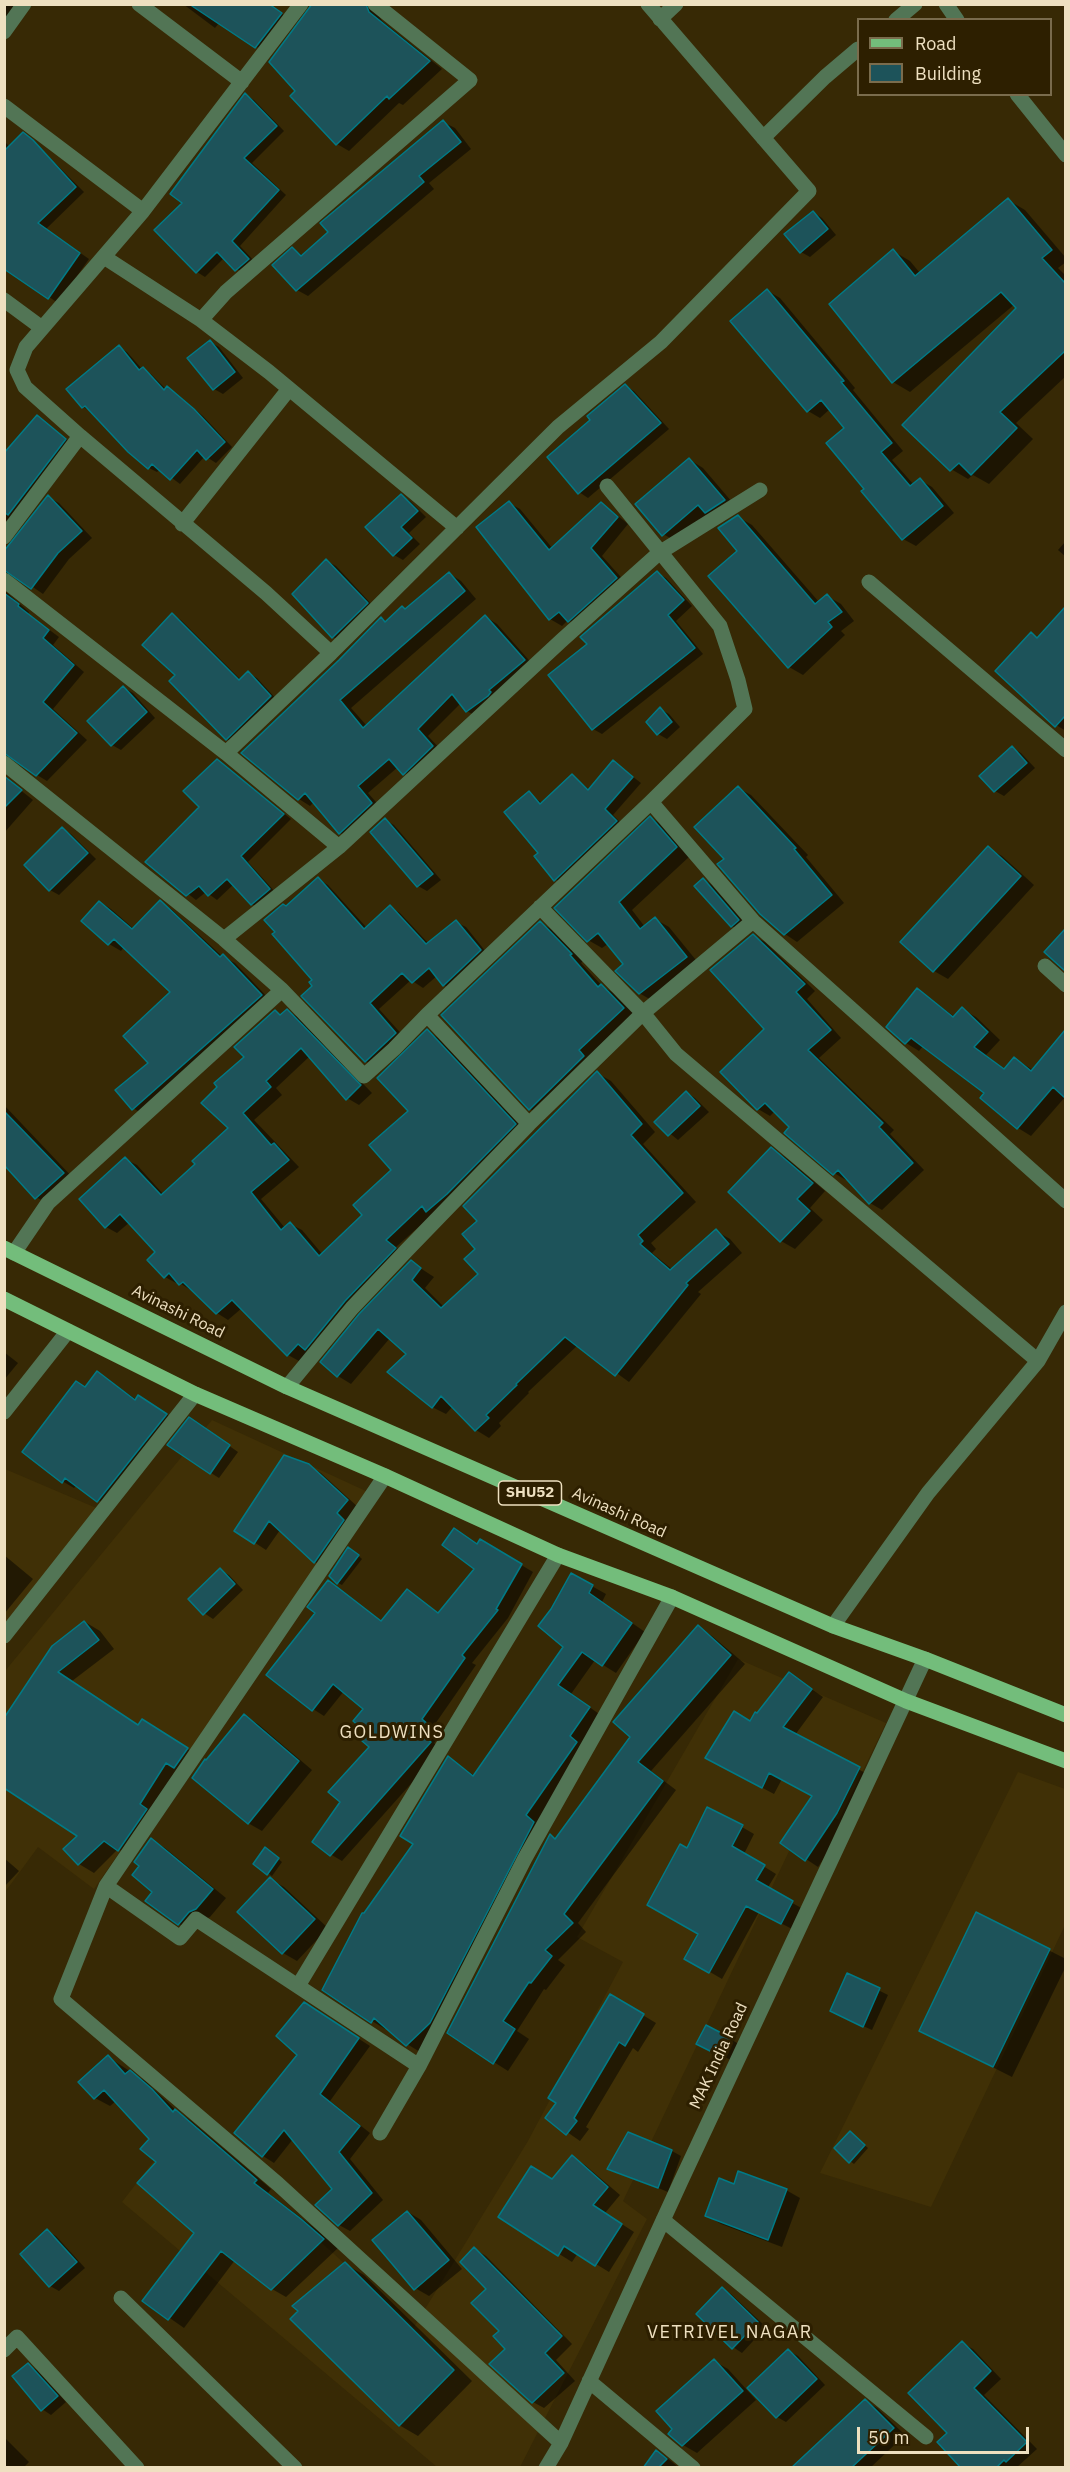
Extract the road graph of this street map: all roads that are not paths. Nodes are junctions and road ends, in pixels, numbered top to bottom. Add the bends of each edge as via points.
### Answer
1 (24, 4) edge
2 (139, 4) edge
3 (301, 4) edge
4 (375, 4) edge
5 (648, 4) edge
6 (676, 4) edge
7 (915, 4) edge
8 (946, 4) edge
9 (898, 18) edge
10 (956, 18) edge
11 (660, 19) junction
12 (4, 32) edge
13 (857, 50) edge
14 (242, 82) junction
15 (1019, 96) edge
16 (4, 106) edge
17 (763, 138) junction
18 (1065, 155) edge
19 (143, 211) junction
20 (104, 257) junction
21 (4, 300) edge
22 (201, 320) junction
23 (42, 328) junction
24 (289, 389) junction
25 (80, 436) junction
26 (607, 486) dead end
27 (760, 490) dead end
28 (182, 524) junction
29 (457, 528) junction
30 (4, 537) edge
31 (659, 553) junction
32 (4, 580) edge
33 (869, 582) dead end
34 (332, 653) junction
35 (1065, 750) edge
36 (226, 753) junction
37 (4, 763) edge
38 (651, 802) junction
39 (339, 847) junction
40 (540, 907) junction
41 (753, 921) junction
42 (224, 939) junction
43 (1045, 966) dead end
44 (1065, 985) edge
45 (282, 990) junction
46 (643, 1013) junction
47 (427, 1014) junction
48 (529, 1124) junction
49 (1065, 1201) edge
50 (9, 1251) edge
51 (4, 1299) edge
52 (1065, 1312) edge
53 (68, 1331) junction
54 (1038, 1361) junction
55 (287, 1387) junction
56 (195, 1394) junction
57 (4, 1412) edge
58 (385, 1476) junction
59 (558, 1555) junction
60 (672, 1597) junction
61 (833, 1626) junction
62 (4, 1636) edge
63 (925, 1659) junction
64 (906, 1701) junction
65 (1065, 1715) edge
66 (1065, 1761) edge
67 (106, 1886) junction
68 (298, 1986) junction
69 (419, 2066) junction
70 (381, 2133) dead end
71 (663, 2220) junction
72 (122, 2298) dead end
73 (4, 2350) edge
74 (589, 2381) junction
75 (926, 2437) dead end
76 (561, 2444) junction
77 (137, 2468) edge
78 (296, 2468) edge
79 (546, 2468) edge
80 (693, 2468) edge

1 - 12 street
2 - 14 street
3 - 14 street
4 - 22 street via 470,80 226,292
5 - 11 street
6 - 11 street
7 - 9 street
8 - 10 street
11 - 17 street
13 - 17 street
14 - 19 street
15 - 18 street
16 - 19 street
17 - 29 street via 808,191 661,342 558,427
19 - 20 street
20 - 22 street
20 - 23 street
21 - 23 street
22 - 24 street
23 - 25 street via 26,347 17,369 25,387
24 - 28 street
24 - 29 street
25 - 28 street
25 - 30 street
26 - 31 street
27 - 31 street
28 - 34 street
29 - 34 street
31 - 38 street via 720,626 745,709
31 - 39 street
32 - 36 street
33 - 35 street
34 - 36 street
36 - 39 street
37 - 42 street
38 - 40 street
38 - 41 street
39 - 42 street
40 - 46 street
40 - 47 street
41 - 46 street
41 - 49 street
42 - 45 street
43 - 44 street
45 - 47 street via 364,1076
45 - 50 street via 48,1203
46 - 48 street
46 - 54 street via 676,1054
47 - 48 street
48 - 55 street via 352,1308
50 - 55 main road, Avinashi Road / SHU52
51 - 53 main road, SHU52
52 - 54 street
53 - 56 main road, SHU52
53 - 57 street
54 - 61 street via 928,1493
55 - 61 main road, Avinashi Road / SHU52
56 - 58 main road, SHU52
56 - 62 street
58 - 59 main road, SHU52
58 - 67 street
59 - 60 main road, SHU52
59 - 68 street
60 - 64 main road, SHU52
60 - 69 street via 525,1858
61 - 63 main road, Avinashi Road / SHU52
63 - 64 street, MAK India Road
63 - 65 main road, Avinashi Road / SHU52
64 - 66 main road, SHU52
64 - 71 street, MAK India Road
67 - 68 street via 180,1938 196,1919
67 - 76 street via 61,1999 278,2184
68 - 69 street
69 - 70 street
71 - 74 street, MAK India Road
71 - 75 street
72 - 78 street
73 - 77 street via 17,2337
74 - 76 street, MAK India Road
74 - 80 street
76 - 79 street, MAK India Road

